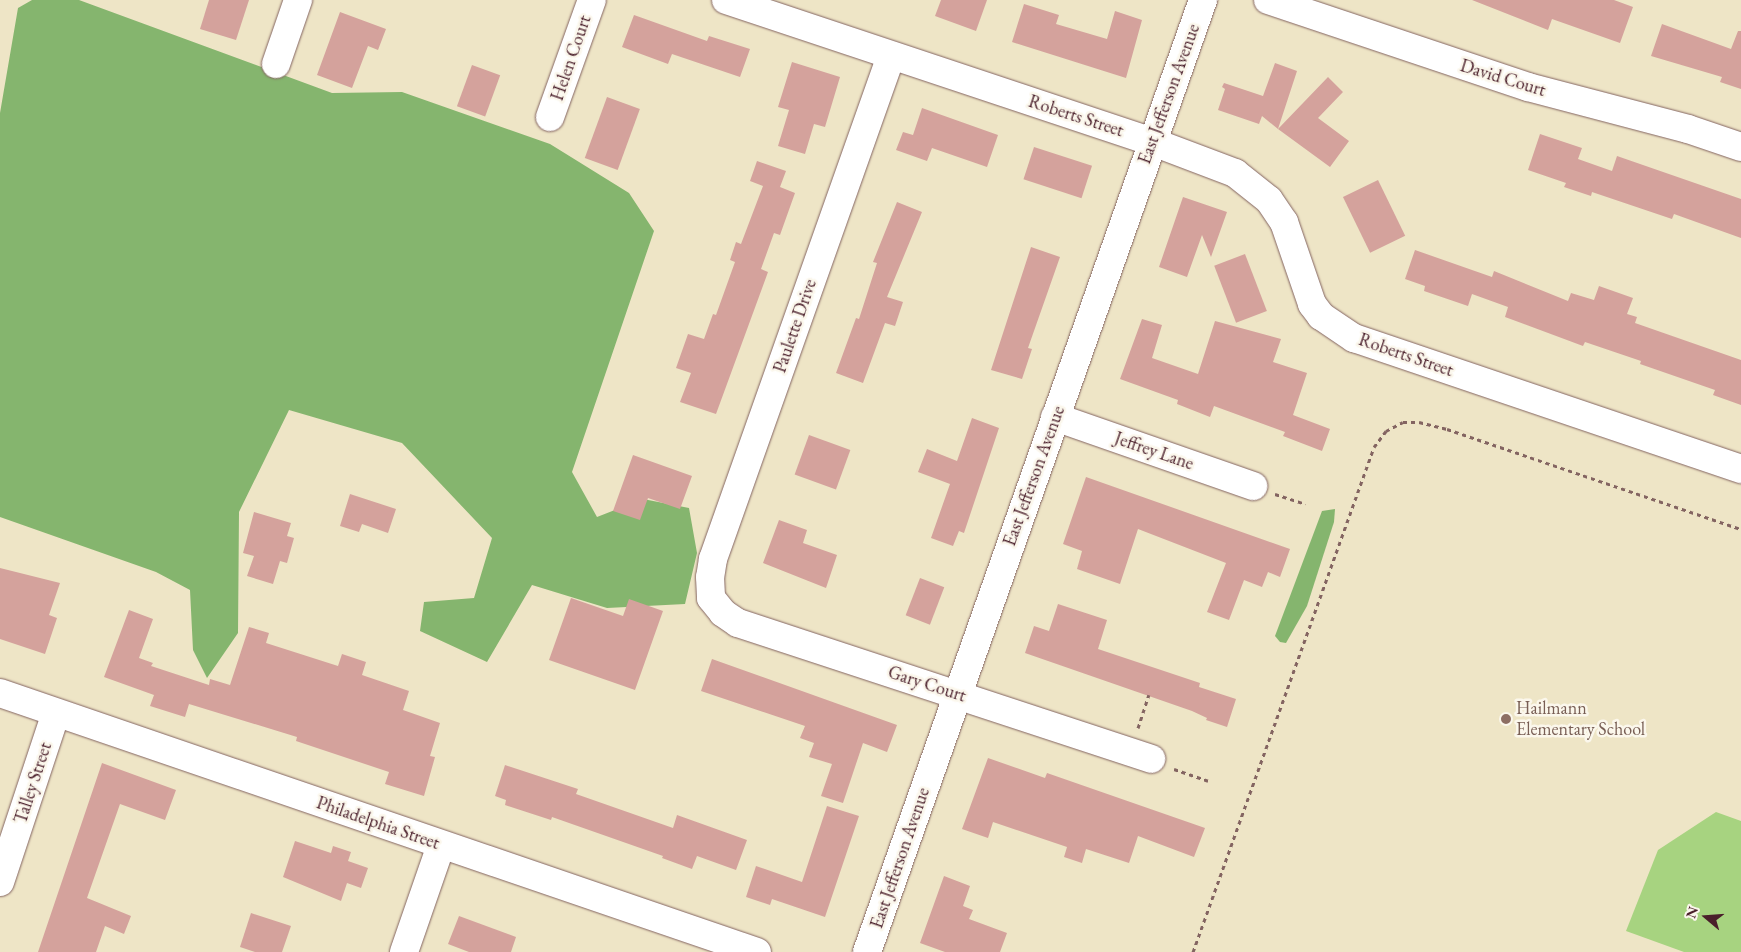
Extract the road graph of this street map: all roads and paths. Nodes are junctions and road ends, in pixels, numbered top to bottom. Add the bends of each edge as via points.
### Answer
1 (298, 0) edge
2 (592, 0) edge
3 (726, 0) edge
4 (1203, 0) edge
5 (1268, 0) edge
6 (891, 56) junction
7 (276, 64) dead end
8 (550, 117) dead end
9 (1153, 142) junction
10 (1741, 147) edge
11 (1055, 417) junction
12 (1741, 469) edge
13 (1253, 486) dead end
14 (1279, 495) dead end
15 (1305, 504) dead end
16 (1741, 529) edge
17 (711, 598) joint
18 (0, 693) edge
19 (957, 694) junction
20 (1149, 696) dead end
21 (56, 713) junction
22 (1138, 730) dead end
23 (1151, 759) joint
24 (1208, 781) dead end
25 (441, 845) junction
26 (0, 882) edge
27 (404, 952) edge
28 (756, 952) edge
29 (867, 952) edge
30 (1193, 952) edge

1 - 7 street
2 - 8 street, Helen Court
3 - 6 street, Roberts Street
4 - 9 street, East Jefferson Avenue
5 - 10 street, David Court via 1528,87 1688,129
6 - 9 street, Roberts Street
6 - 17 street, Paulette Drive via 713,559
9 - 11 street, East Jefferson Avenue
9 - 12 street, Roberts Street via 1235,173 1270,200 1284,222 1312,304 1321,316 1354,338
11 - 13 street, Jeffrey Lane
11 - 19 street, East Jefferson Avenue
14 - 15 path
16 - 30 path via 1420,422 1403,422 1386,431 1374,447
17 - 19 street, Gary Court via 723,613 738,623
18 - 21 street, Philadelphia Street
19 - 23 street, Gary Court
19 - 29 street, East Jefferson Avenue
20 - 22 path
21 - 25 street, Philadelphia Street
21 - 26 street, Talley Street
23 - 24 path
25 - 27 street
25 - 28 street, Philadelphia Street

